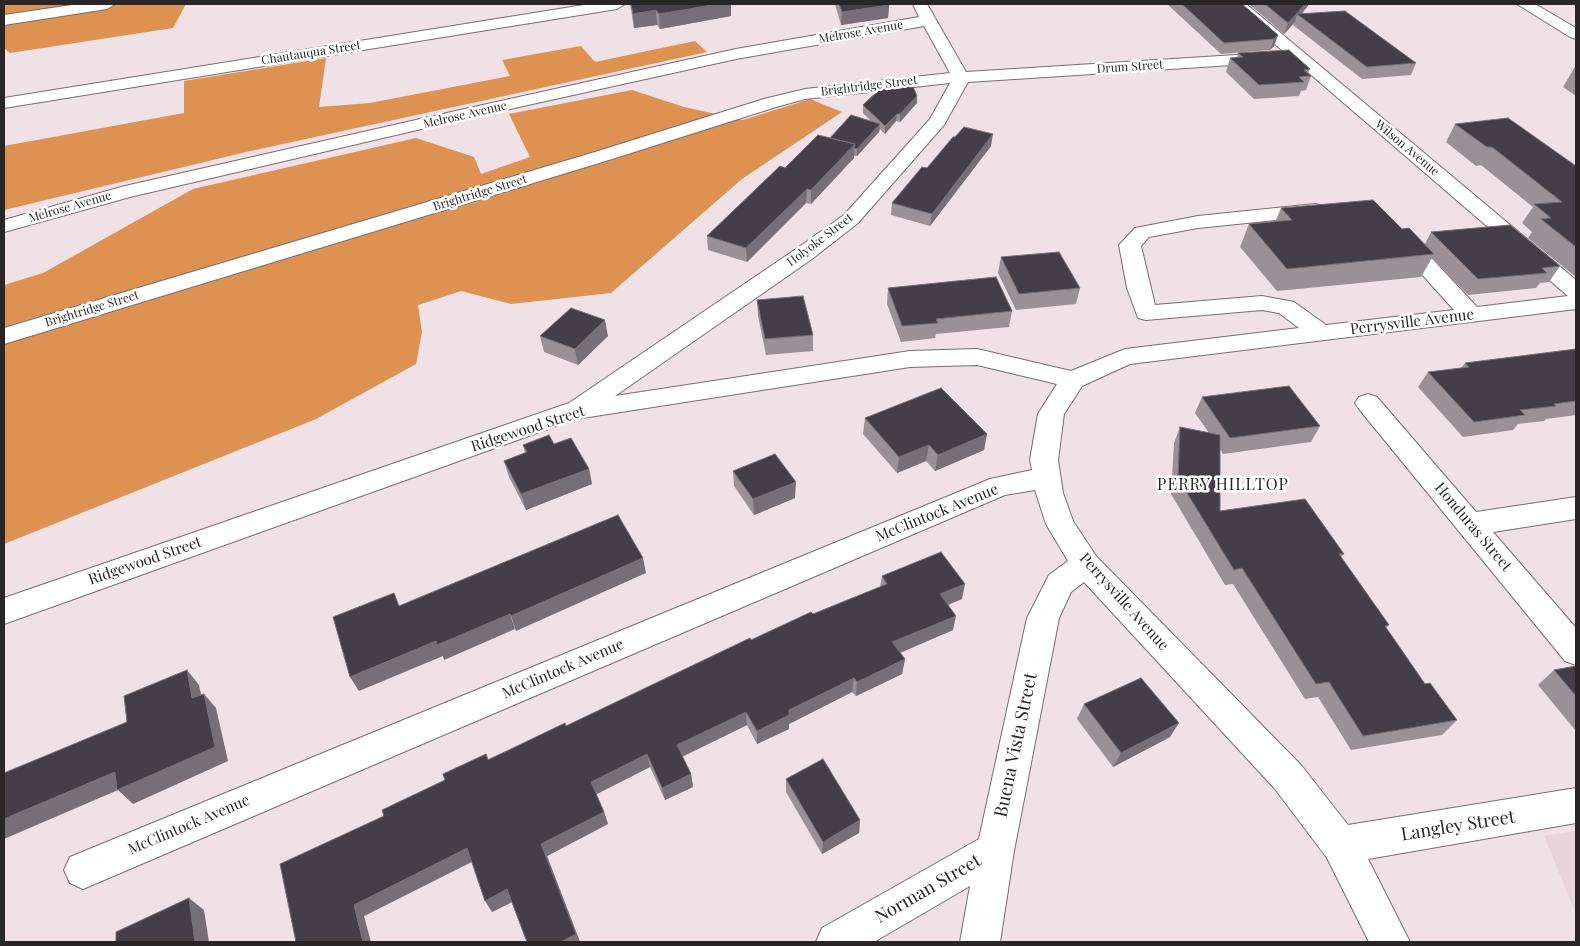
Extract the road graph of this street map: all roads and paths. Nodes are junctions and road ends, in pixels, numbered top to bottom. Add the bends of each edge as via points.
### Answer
1 (107, 4) edge
2 (617, 4) edge
3 (920, 4) edge
4 (1237, 4) edge
5 (1524, 4) edge
6 (4, 20) edge
7 (929, 20) junction
8 (1576, 34) edge
9 (1299, 56) junction
10 (961, 78) junction
11 (4, 102) edge
12 (1331, 208) edge
13 (1384, 222) edge
14 (4, 226) edge
15 (1576, 291) edge
16 (1576, 302) edge
17 (1146, 313) junction
18 (1472, 315) junction
19 (1320, 332) junction
20 (4, 336) edge
21 (1151, 354) junction
22 (1073, 380) junction
23 (1368, 403) dead end
24 (573, 411) junction
25 (1046, 478) junction
26 (1576, 508) edge
27 (1470, 524) junction
28 (1085, 564) junction
29 (4, 611) edge
30 (1576, 651) edge
31 (1576, 806) edge
32 (1340, 845) junction
33 (995, 851) junction
34 (83, 870) dead end
35 (836, 942) edge
36 (980, 942) edge
37 (1390, 942) edge

1 - 6 street
2 - 11 street, Chautauqua Street
3 - 7 street
4 - 9 street, Wilson Avenue
5 - 8 street
7 - 10 street
7 - 14 street, Melrose Avenue via 736,54 632,77 125,192
9 - 10 street, Drum Street
9 - 15 street, Wilson Avenue
10 - 20 street, Brightridge Street via 930,78 844,88 770,103
10 - 24 street, Holyoke Street via 938,121 851,218 804,254
12 - 17 street via 1198,222 1142,232 1130,245
13 - 18 street
16 - 18 street, Perrysville Avenue
17 - 19 street via 1262,303 1286,307
17 - 21 street
18 - 19 street, Perrysville Avenue
19 - 21 street, Perrysville Avenue
21 - 22 street, Perrysville Avenue via 1125,357
22 - 24 street, Ridgewood Street via 977,356 910,359
22 - 25 street, Perrysville Avenue via 1051,414 1044,460
23 - 27 street, Honduras Street
24 - 29 street, Ridgewood Street
25 - 28 street, Perrysville Avenue via 1060,524
25 - 34 street, McClintock Avenue via 1000,486
26 - 27 street
27 - 30 street, Honduras Street
28 - 32 street, Perrysville Avenue via 1288,776
28 - 33 street, Buena Vista Street via 1060,584 1042,618
31 - 32 street, Langley Street
32 - 37 street, Perrysville Avenue
33 - 35 street, Norman Street
33 - 36 street, Buena Vista Street

